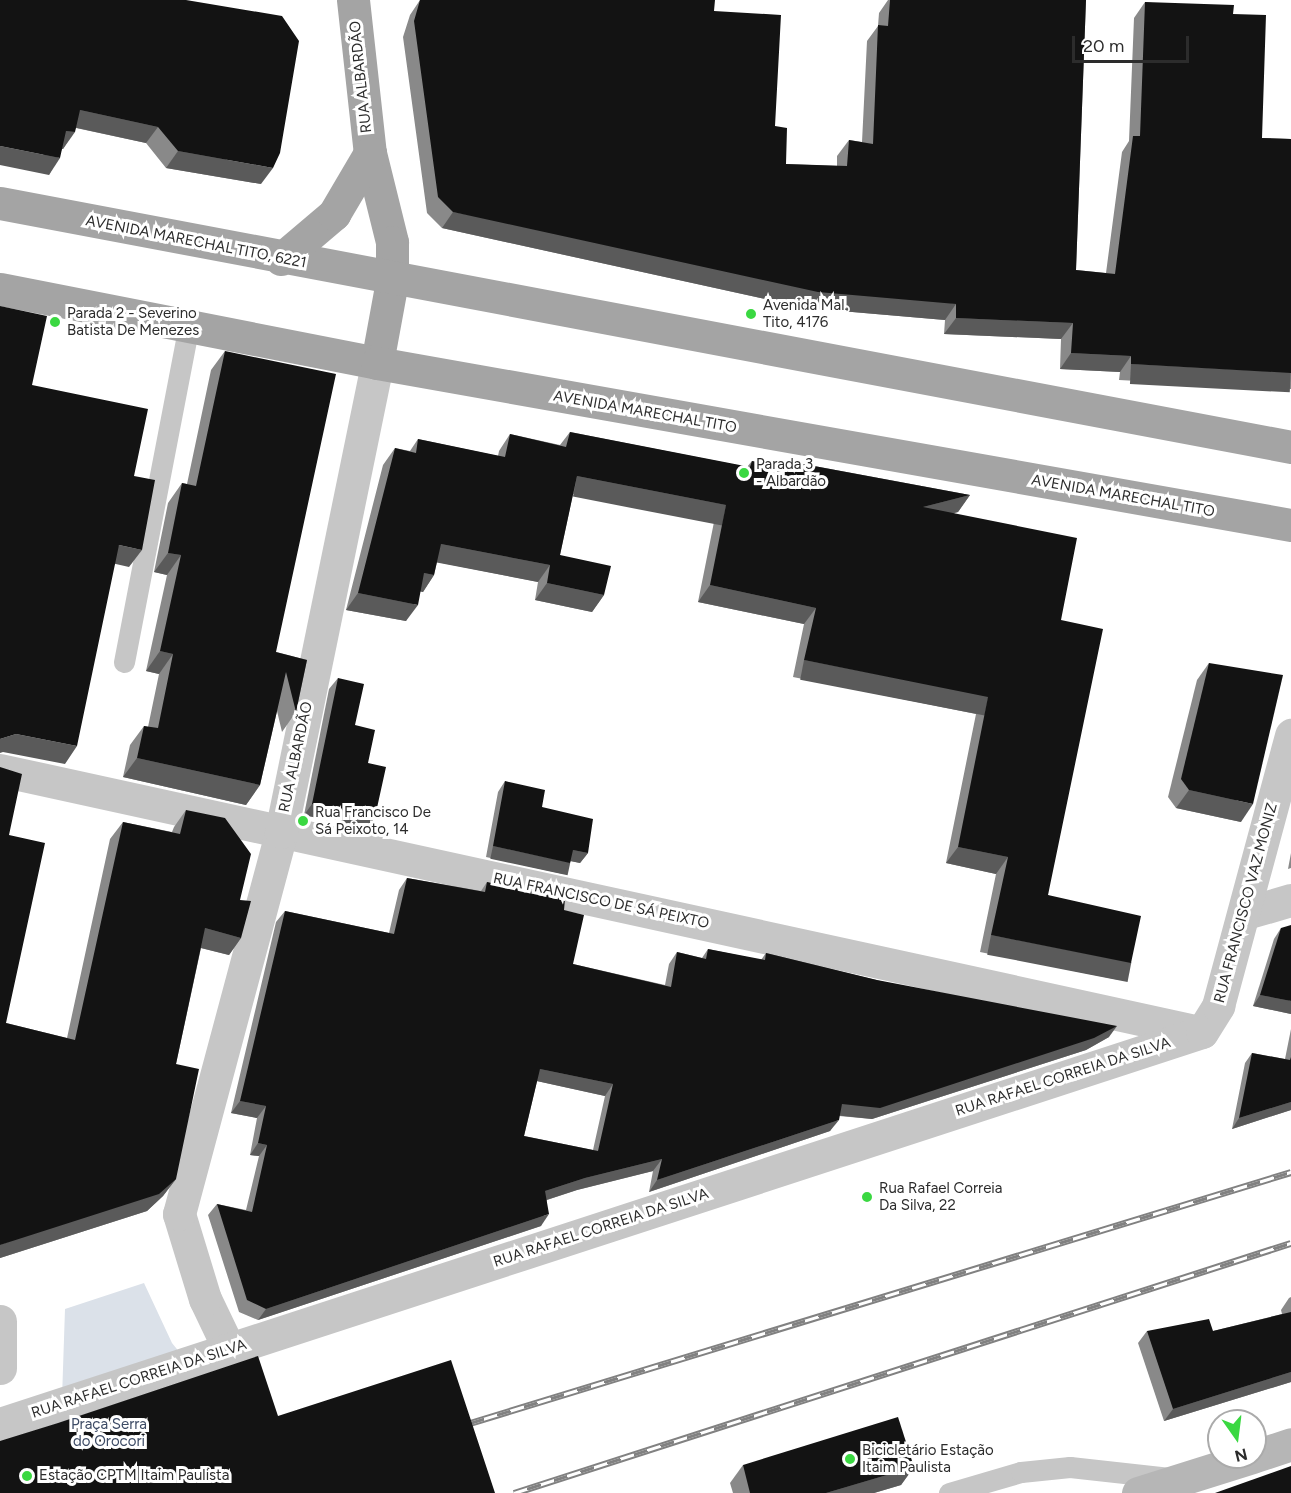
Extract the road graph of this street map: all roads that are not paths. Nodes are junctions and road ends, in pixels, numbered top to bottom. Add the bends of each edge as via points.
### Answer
1 (352, 0) edge
2 (370, 153) junction
3 (0, 203) edge
4 (281, 258) junction
5 (392, 281) junction
6 (0, 288) edge
7 (189, 326) junction
8 (377, 363) junction
9 (1291, 447) edge
10 (1291, 525) edge
11 (124, 662) dead end
12 (1291, 735) edge
13 (0, 770) edge
14 (281, 832) junction
15 (1291, 900) edge
16 (1246, 913) junction
17 (1202, 1032) junction
18 (0, 1321) edge
19 (229, 1349) junction
20 (0, 1368) edge
21 (0, 1424) edge
22 (1291, 1444) edge
23 (1267, 1452) edge
24 (1213, 1469) edge
25 (1182, 1479) junction
26 (949, 1493) edge
27 (1138, 1493) edge

1 - 2 main road, RUA ALBARDÃO
2 - 4 main road, RUA ALBARDÃO via 334,214
2 - 5 main road, RUA ALBARDÃO via 392,242
3 - 4 main road, AVENIDA MARECHAL TITO, 6221
4 - 5 main road, AVENIDA MARECHAL TITO, 6221
5 - 8 main road, RUA ALBARDÃO
5 - 9 main road
6 - 7 main road, AVENIDA MARECHAL TITO
7 - 8 main road, AVENIDA MARECHAL TITO
7 - 11 lane
8 - 10 main road, AVENIDA MARECHAL TITO
8 - 14 street, RUA ALBARDÃO
12 - 16 street, RUA FRANCISCO VAZ MONIZ
13 - 14 street, RUA FRANCISCO DE SÁ PEIXTO
14 - 17 street, RUA FRANCISCO DE SÁ PEIXTO
14 - 19 street, RUA ALBARDÃO via 179,1214 205,1299
15 - 16 street
16 - 17 street, RUA FRANCISCO VAZ MONIZ via 1213,1020
17 - 19 street, RUA RAFAEL CORREIA DA SILVA
18 - 20 street
19 - 21 street, RUA RAFAEL CORREIA DA SILVA
22 - 23 street
24 - 25 street
25 - 26 lane via 1070,1467 1021,1472
25 - 27 street

